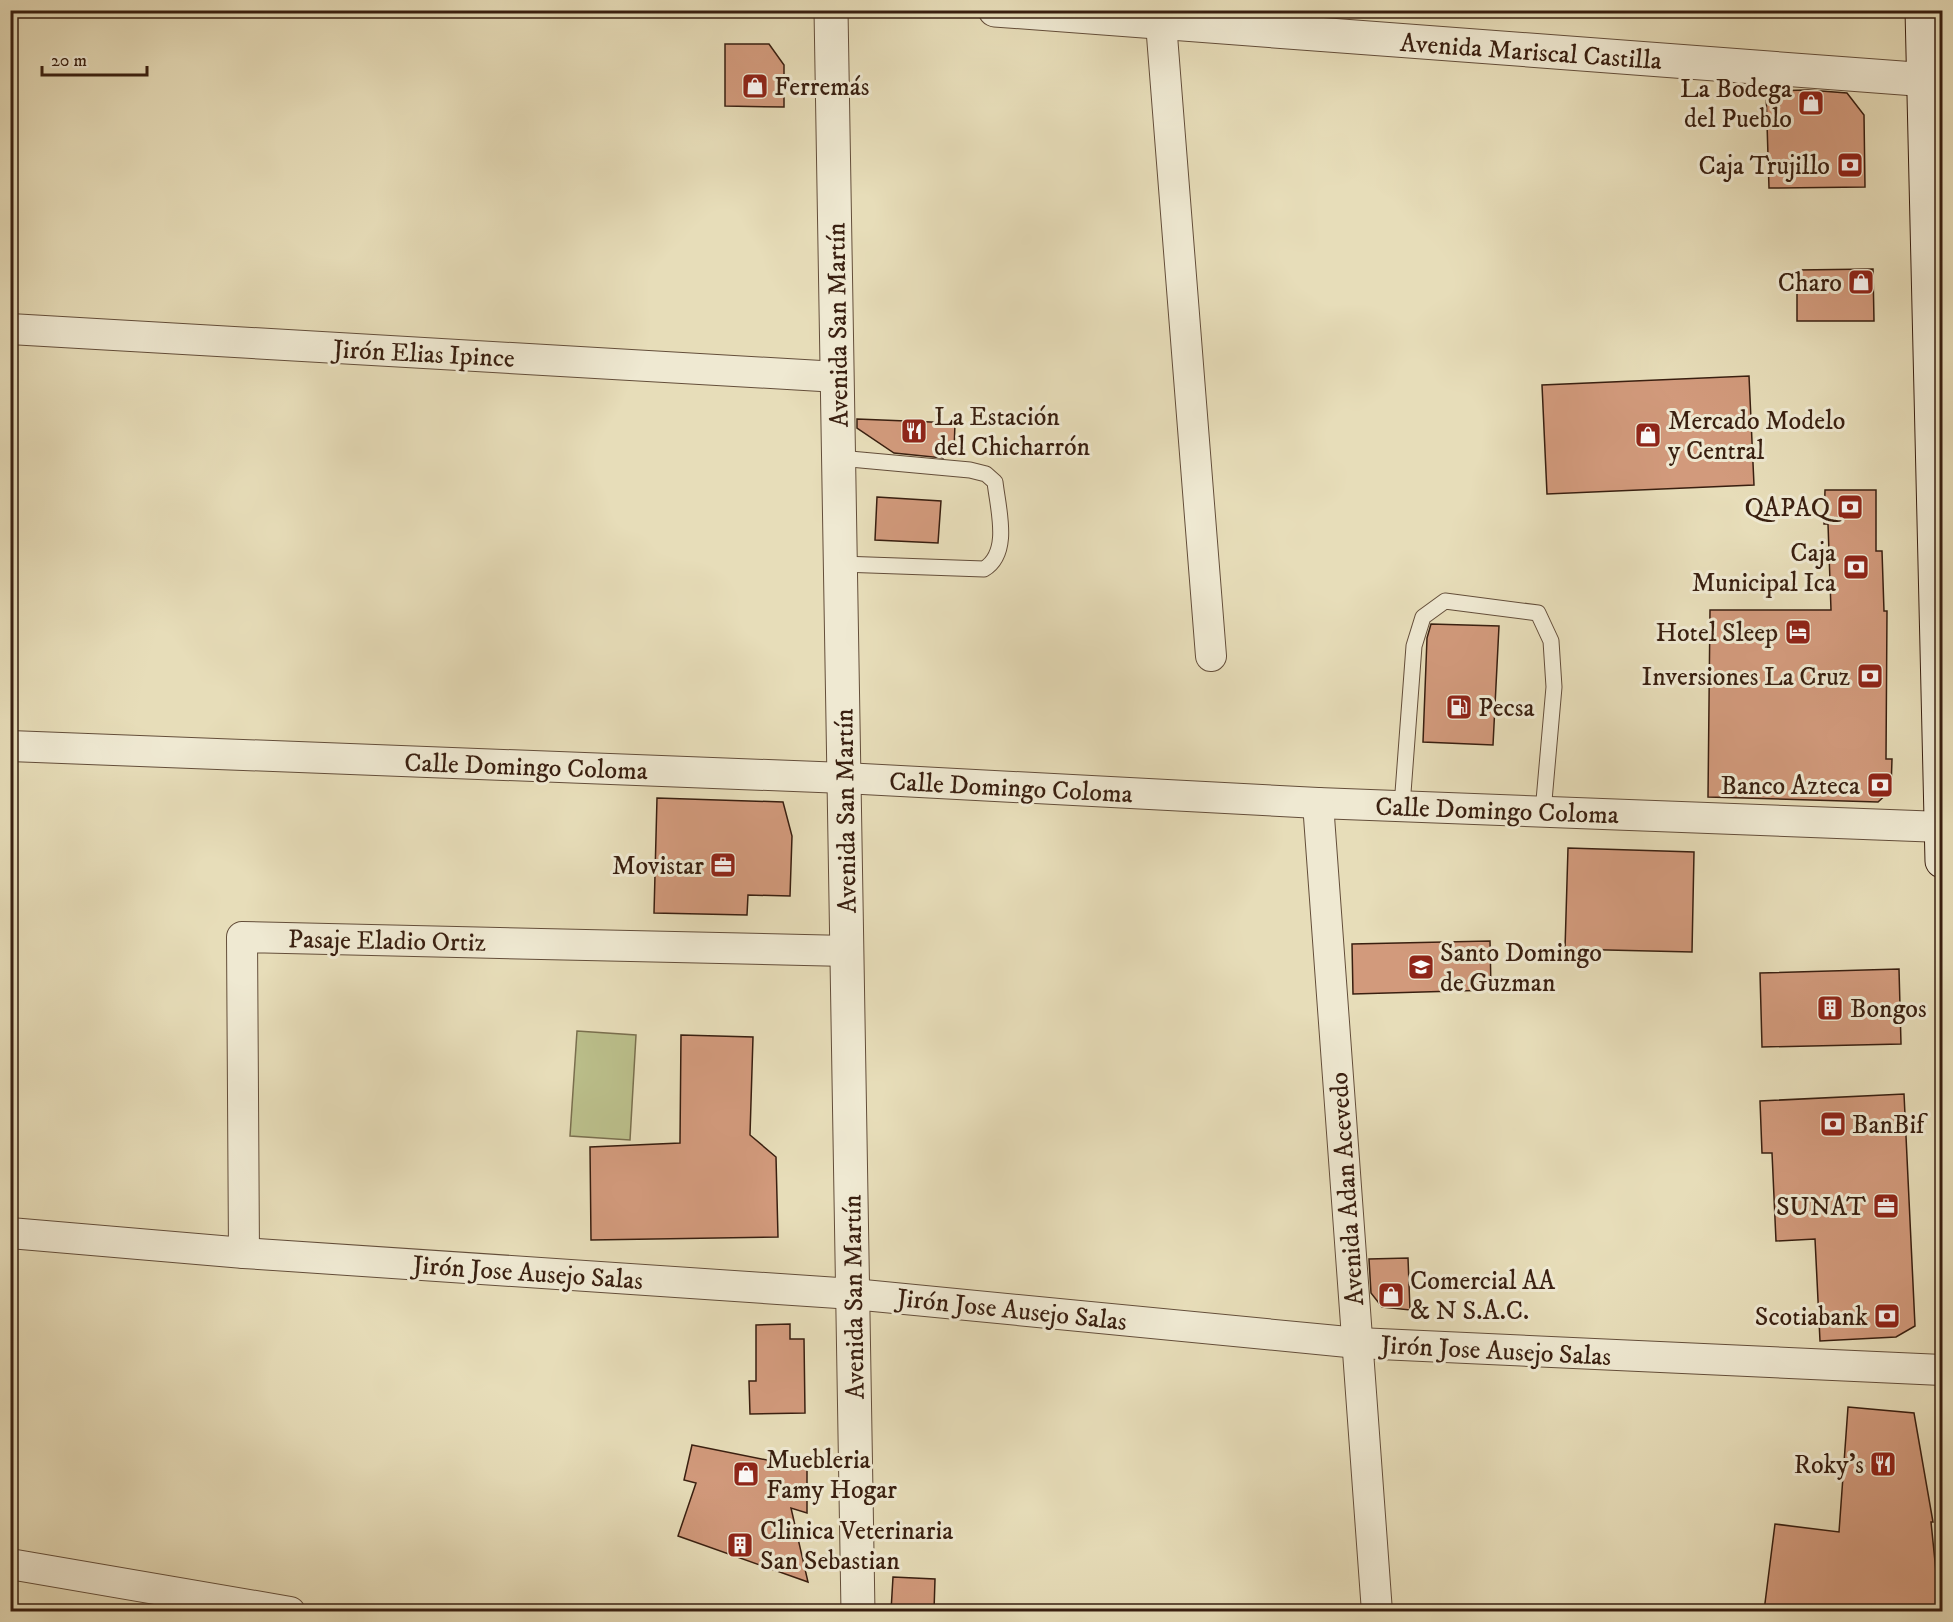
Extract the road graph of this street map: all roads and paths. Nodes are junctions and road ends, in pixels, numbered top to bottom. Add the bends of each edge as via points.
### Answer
1 (831, 10) edge
2 (995, 10) edge
3 (1922, 10) edge
4 (1161, 23) junction
5 (1933, 80) edge
6 (10, 329) edge
7 (838, 377) junction
8 (839, 458) junction
9 (841, 564) junction
10 (1211, 656) dead end
11 (10, 746) edge
12 (844, 778) junction
13 (1318, 803) junction
14 (1402, 806) junction
15 (1543, 812) junction
16 (1941, 827) edge
17 (1942, 861) edge
18 (847, 951) junction
19 (10, 1233) edge
20 (244, 1253) junction
21 (853, 1294) junction
22 (1358, 1343) junction
23 (1942, 1370) edge
24 (10, 1564) edge
25 (290, 1611) edge
26 (858, 1611) edge
27 (1377, 1611) edge

1 - 7 street, Avenida San Martín
2 - 4 street, Avenida Mariscal Castilla
3 - 5 street
4 - 5 street, Avenida Mariscal Castilla
4 - 10 street
5 - 16 street
6 - 7 street, Jirón Elias Ipince
7 - 8 street, Avenida San Martín
8 - 9 street, Avenida San Martín
8 - 9 lane via 986,474 995,482 1000,545 994,563 984,569
9 - 12 street, Avenida San Martín
11 - 12 street, Calle Domingo Coloma
12 - 13 street, Calle Domingo Coloma
12 - 18 street, Avenida San Martín
13 - 14 street, Calle Domingo Coloma
13 - 22 street, Avenida Adan Acevedo
14 - 15 street, Calle Domingo Coloma
14 - 15 lane via 1414,646 1423,617 1445,601 1538,613 1551,641 1554,687
15 - 16 street, Calle Domingo Coloma
16 - 17 street
18 - 20 street, Pasaje Eladio Ortiz via 242,937
18 - 21 street, Avenida San Martín
19 - 20 street, Jirón Jose Ausejo Salas
20 - 21 street, Jirón Jose Ausejo Salas
21 - 22 street, Jirón Jose Ausejo Salas
21 - 26 street, Avenida San Martín
22 - 23 street, Jirón Jose Ausejo Salas
22 - 27 street, Avenida Adan Acevedo
24 - 25 street

